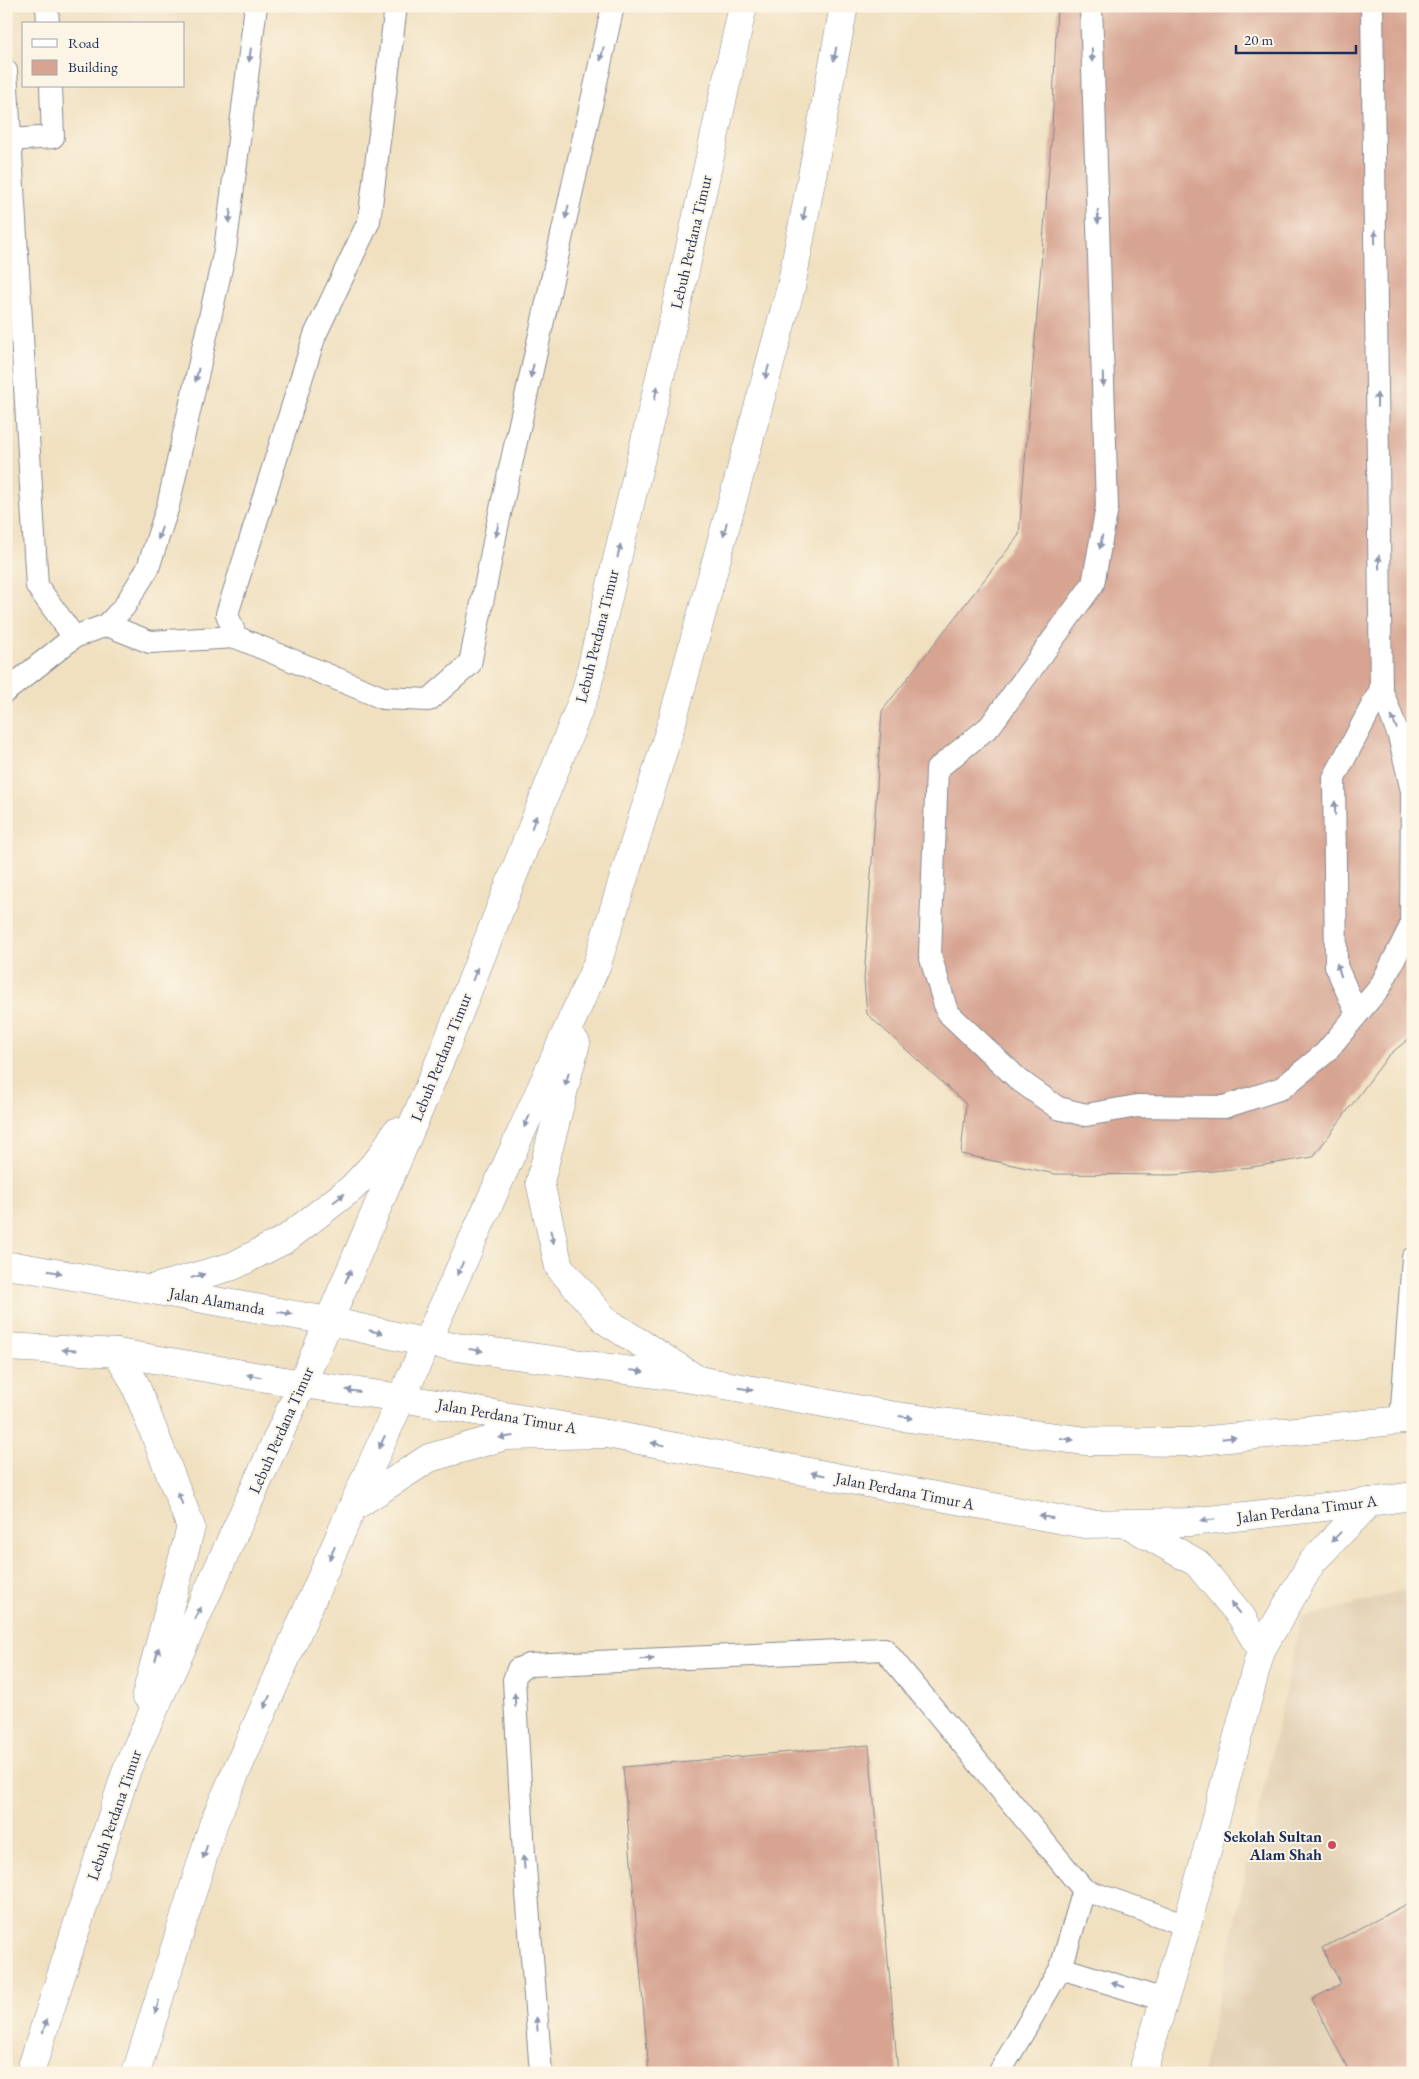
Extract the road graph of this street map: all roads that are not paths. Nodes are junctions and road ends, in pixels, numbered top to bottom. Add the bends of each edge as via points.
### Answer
1 (47, 6) edge
2 (256, 6) edge
3 (396, 6) edge
4 (613, 6) edge
5 (743, 6) edge
6 (844, 6) edge
7 (1090, 6) edge
8 (1372, 6) edge
9 (48, 22) edge
10 (6, 71) edge
11 (50, 88) edge
12 (10, 140) junction
13 (16, 391) edge
14 (107, 626) junction
15 (74, 636) junction
16 (236, 637) junction
17 (1381, 689) junction
18 (6, 691) edge
19 (597, 964) junction
20 (1358, 1014) junction
21 (444, 1052) junction
22 (1413, 1258) edge
23 (6, 1266) edge
24 (151, 1289) junction
25 (329, 1321) junction
26 (427, 1343) junction
27 (6, 1347) edge
28 (118, 1352) junction
29 (698, 1380) junction
30 (302, 1384) junction
31 (402, 1398) junction
32 (1407, 1420) edge
33 (607, 1434) junction
34 (1413, 1496) edge
35 (1370, 1502) junction
36 (352, 1508) junction
37 (1125, 1523) junction
38 (1261, 1650) junction
39 (127, 1769) junction
40 (1084, 1890) junction
41 (1186, 1925) junction
42 (1061, 1968) junction
43 (1164, 2000) junction
44 (30, 2073) edge
45 (136, 2073) edge
46 (541, 2073) edge
47 (999, 2073) edge
48 (1145, 2073) edge

1 - 9 lane
2 -> 14 lane via 225,250 168,506 148,568 124,608
3 - 16 lane via 369,221 315,335 226,614
4 -> 16 lane via 497,527 470,664 429,700 383,698
21 -> 5 main road, Lebuh Perdana Timur via 586,691 684,275
6 -> 19 main road via 790,287 672,722
7 -> 20 lane via 1107,507 1093,584 990,726 937,769 930,955 947,1012 1019,1080 1058,1108 1086,1115 1137,1106 1224,1107 1282,1088 1325,1053
17 -> 8 lane
10 - 12 lane
11 - 12 lane via 53,137
12 - 13 lane
13 - 15 lane via 37,586
14 - 15 lane
14 - 16 lane via 150,642
15 - 18 lane
20 -> 17 lane via 1336,966 1334,778
20 -> 17 lane via 1380,987 1412,926 1412,791 1400,736
19 -> 26 main road
19 -> 29 main road via 540,1182 559,1266 606,1321
24 -> 21 main road via 233,1266 286,1239 352,1188 380,1158
25 -> 21 main road, Lebuh Perdana Timur
22 - 32 lane
23 -> 24 main road, Jalan Alamanda via 22,1266
24 -> 25 main road, Jalan Alamanda
25 -> 26 main road, Jalan Alamanda
25 - 30 main road, Lebuh Perdana Timur
26 -> 29 main road
26 - 31 main road
28 -> 27 main road
30 -> 28 main road
39 -> 28 main road via 191,1527 135,1384
29 -> 32 main road via 895,1416 1086,1441 1190,1442
31 -> 30 main road
39 -> 30 main road, Lebuh Perdana Timur
31 - 33 main road, Jalan Perdana Timur A
31 -> 36 main road
33 -> 36 main road via 505,1436 429,1458
37 -> 33 main road, Jalan Perdana Timur A via 1084,1524
34 - 35 main road, Jalan Perdana Timur A
35 -> 37 main road, Jalan Perdana Timur A via 1190,1522
35 -> 38 main road via 1312,1562
36 -> 45 main road via 214,1822
38 -> 37 main road via 1241,1616 1197,1563
38 - 41 main road
44 -> 39 main road, Lebuh Perdana Timur
40 - 41 lane
40 - 42 lane
46 -> 40 lane via 514,1680 518,1669 529,1664 884,1649
41 - 43 main road
43 -> 42 lane
42 - 47 lane
43 - 48 main road

